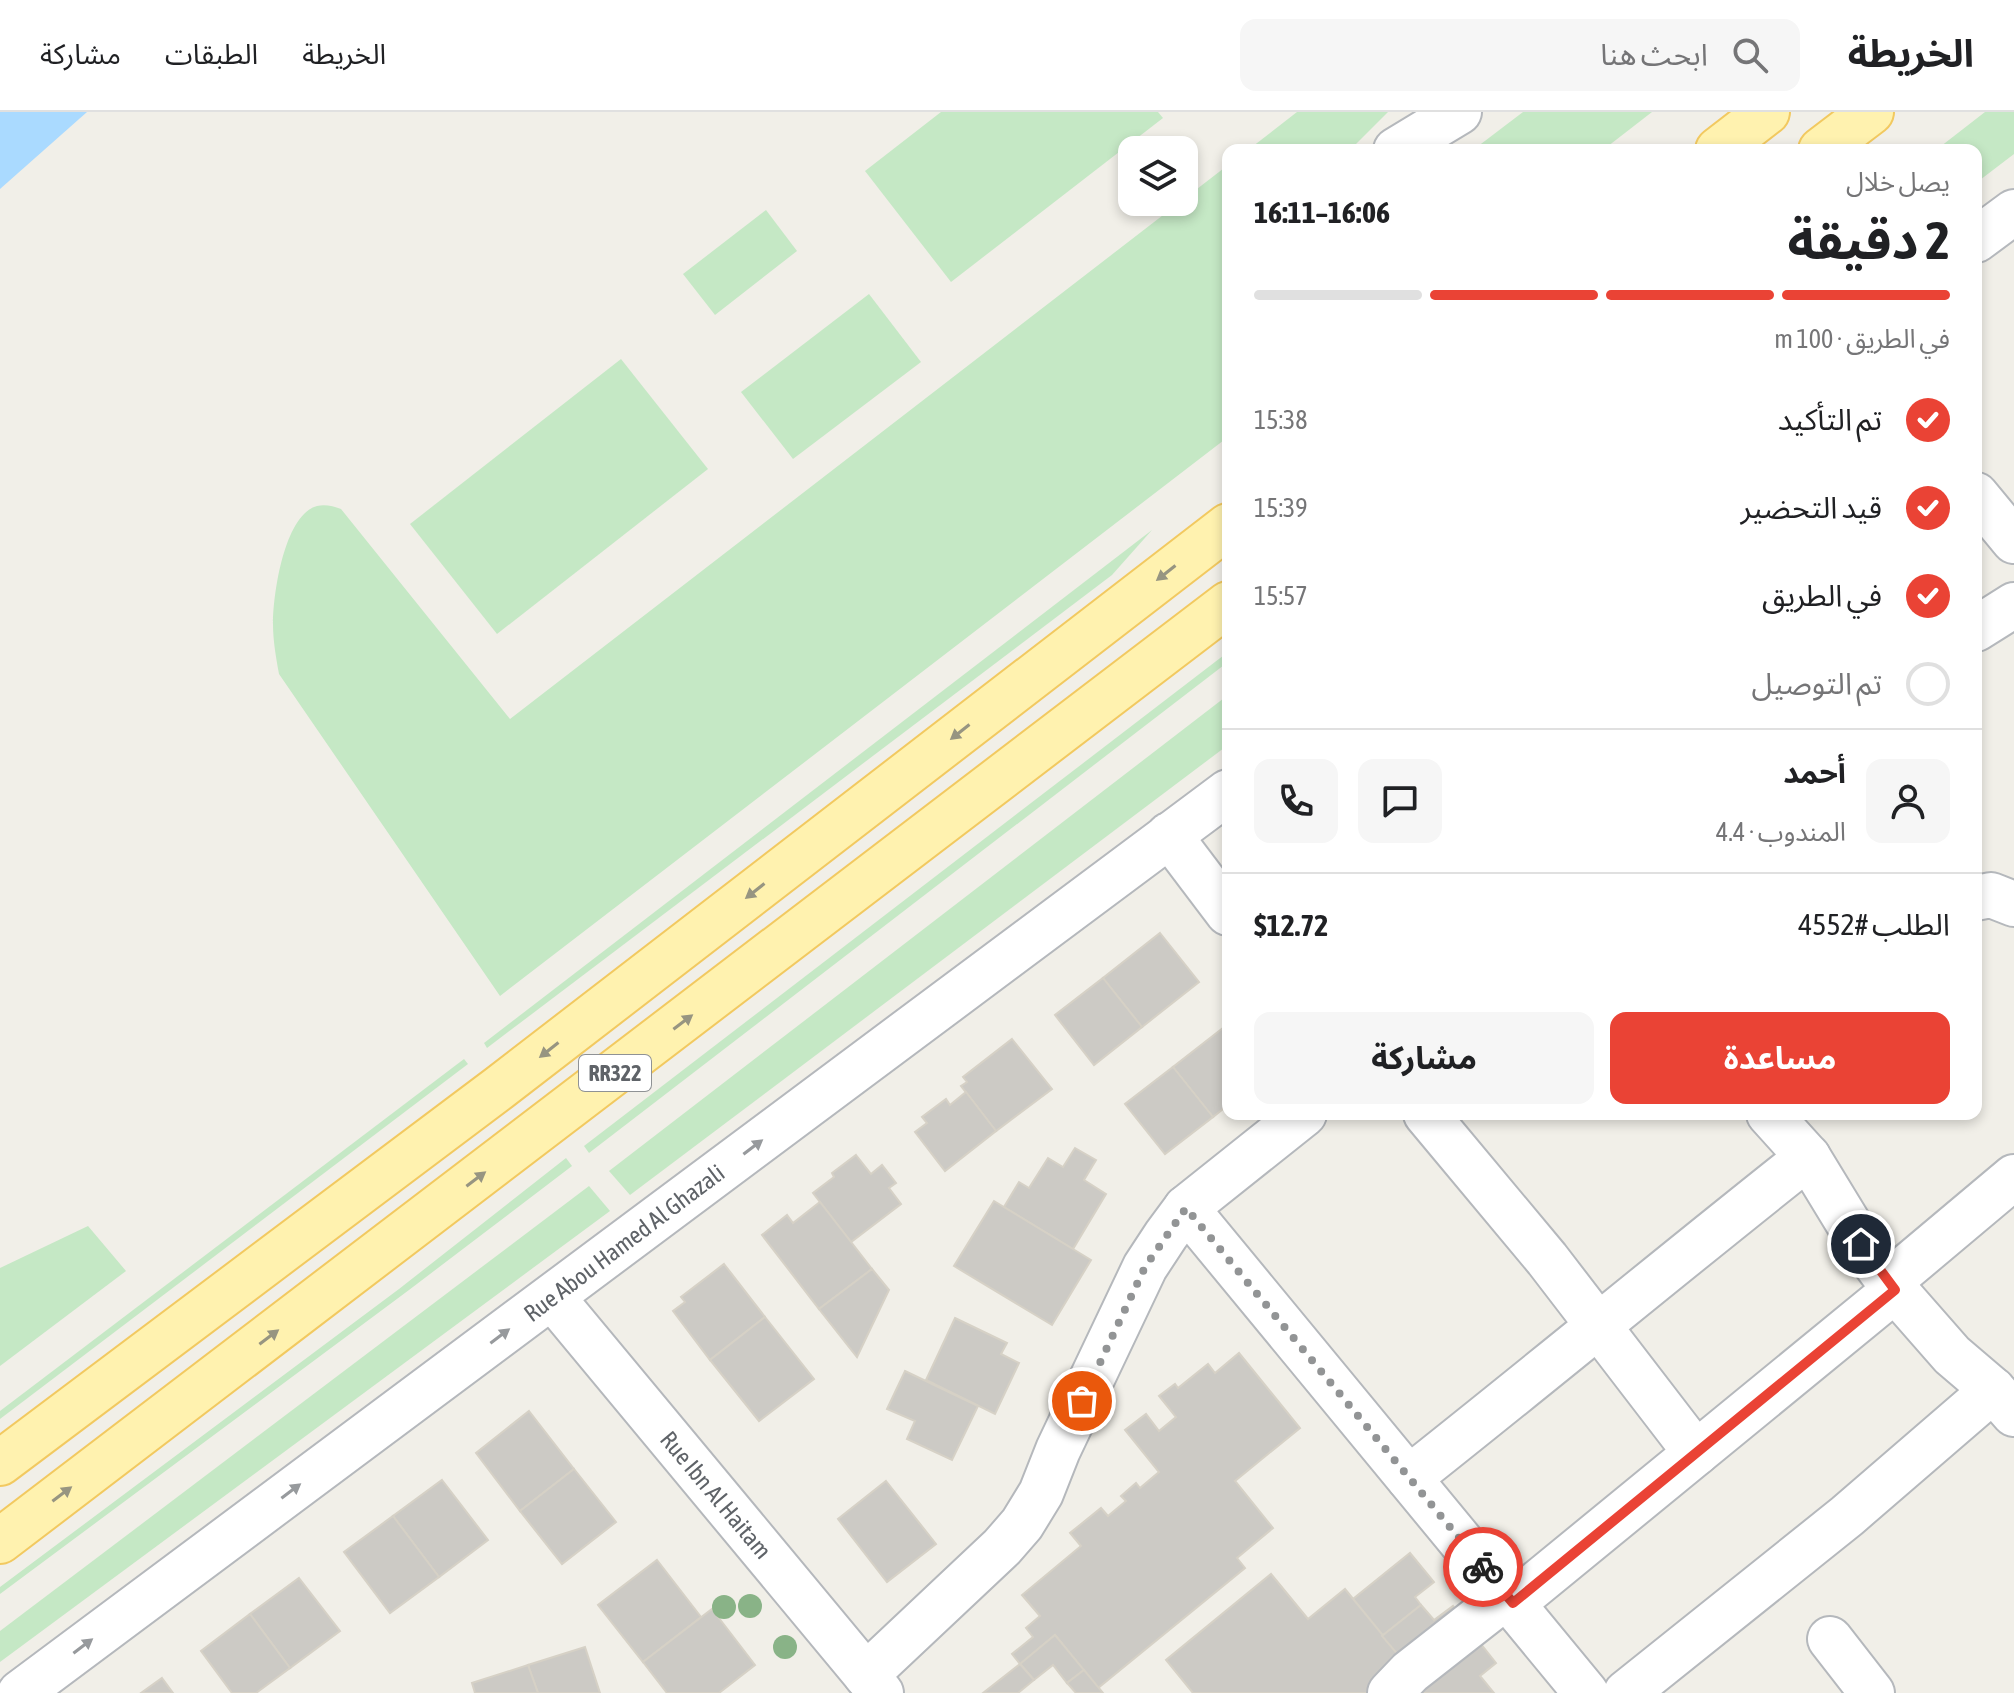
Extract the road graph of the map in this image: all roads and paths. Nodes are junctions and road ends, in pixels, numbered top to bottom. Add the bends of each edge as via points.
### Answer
1 (1459, 112) edge
2 (1767, 112) edge
3 (1871, 112) edge
4 (1409, 135) edge
5 (1726, 144) edge
6 (1829, 144) edge
7 (2014, 212) edge
8 (1982, 236) edge
9 (1982, 502) edge
10 (1222, 531) edge
11 (2014, 541) edge
12 (2014, 605) edge
13 (1222, 609) edge
14 (1982, 625) edge
15 (1222, 796) edge
16 (1169, 835) junction
17 (1982, 897) edge
18 (2014, 904) edge
19 (1222, 905) edge
20 (1296, 1120) edge
21 (1431, 1120) edge
22 (1774, 1120) edge
23 (1808, 1157) junction
24 (2014, 1177) edge
25 (1186, 1208) junction
26 (1892, 1286) junction
27 (552, 1297) junction
28 (1598, 1325) junction
29 (2003, 1402) edge
30 (1696, 1453) junction
31 (0, 1463) edge
32 (1409, 1478) junction
33 (0, 1541) edge
34 (1510, 1600) junction
35 (1830, 1639) dead end
36 (874, 1684) edge
37 (20, 1693) edge
38 (1390, 1693) edge
39 (1586, 1693) edge
40 (1626, 1693) edge
41 (1872, 1693) edge

1 - 4 street
2 - 5 main road
3 - 6 main road
7 - 8 street
9 - 11 street
10 -> 31 main road, RR322 via 512,1079
12 - 14 street
33 -> 13 main road, RR322
15 - 16 street, Rue Abou Hamed Al Ghazali
16 - 19 street
27 -> 16 street, Rue Abou Hamed Al Ghazali
17 - 18 street
20 - 25 street
21 - 28 street
22 - 23 street
23 - 26 street
23 - 28 street
24 - 26 street
25 - 32 street
25 - 36 street via 1145,1267 1022,1524
26 - 29 street via 1952,1355
26 - 30 street
27 - 36 street, Rue Ibn Al Haitam
37 -> 27 street, Rue Abou Hamed Al Ghazali
28 - 30 street
28 - 32 street
29 - 40 street via 1847,1516
30 - 34 street
32 - 34 street
34 - 38 street via 1410,1672
34 - 39 street
35 - 41 street

